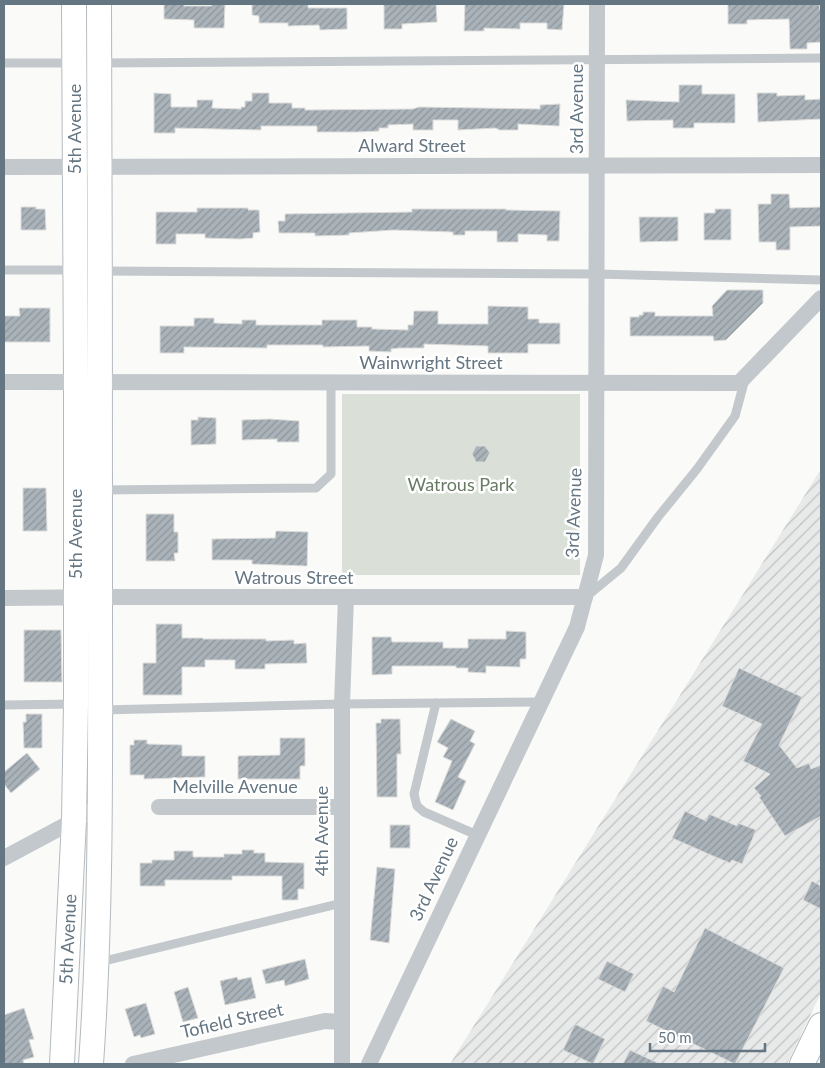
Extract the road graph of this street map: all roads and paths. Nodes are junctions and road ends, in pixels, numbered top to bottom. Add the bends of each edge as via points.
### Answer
1 (74, 4) edge
2 (99, 4) edge
3 (597, 4) edge
4 (821, 58) edge
5 (597, 60) junction
6 (4, 63) edge
7 (74, 63) junction
8 (100, 63) junction
9 (597, 165) junction
10 (821, 165) edge
11 (4, 168) edge
12 (75, 168) junction
13 (101, 168) junction
14 (4, 270) edge
15 (75, 270) junction
16 (100, 271) junction
17 (597, 274) junction
18 (821, 280) edge
19 (821, 298) edge
20 (746, 376) junction
21 (4, 382) edge
22 (76, 382) junction
23 (100, 382) junction
24 (331, 383) junction
25 (597, 383) junction
26 (101, 490) junction
27 (100, 597) junction
28 (4, 598) edge
29 (76, 598) junction
30 (346, 598) junction
31 (585, 598) junction
32 (540, 702) junction
33 (436, 703) junction
34 (76, 704) junction
35 (342, 704) junction
36 (4, 705) edge
37 (101, 710) junction
38 (101, 806) junction
39 (159, 807) dead end
40 (342, 807) junction
41 (74, 820) junction
42 (477, 835) junction
43 (4, 858) edge
44 (342, 903) junction
45 (96, 963) junction
46 (341, 1022) junction
47 (821, 1026) edge
48 (62, 1064) edge
49 (90, 1064) edge
50 (133, 1064) edge
51 (342, 1064) edge
52 (369, 1064) edge
53 (802, 1064) edge

1 - 7 main road, 5th Avenue
2 - 8 main road, 5th Avenue
3 - 5 street, 3rd Avenue
4 - 5 lane
5 - 8 lane
5 - 9 street, 3rd Avenue
6 - 7 lane
7 - 12 main road, 5th Avenue
8 - 13 main road, 5th Avenue
9 - 10 street, Alward Street
9 - 13 street, Alward Street
9 - 17 street, 3rd Avenue
11 - 12 street, Alward Street
12 - 13 street, Alward Street
12 - 15 main road, 5th Avenue
13 - 16 main road, 5th Avenue
14 - 15 lane
15 - 22 main road, 5th Avenue
16 - 17 lane
16 - 23 main road, 5th Avenue
17 - 18 lane
17 - 25 street, 3rd Avenue
19 - 20 street, Wainwright Street
20 - 25 street, Wainwright Street via 739,383
20 - 31 lane via 736,416 698,469 621,568
21 - 22 street, Wainwright Street
22 - 23 street, Wainwright Street
22 - 29 main road, 5th Avenue
23 - 24 street, Wainwright Street
23 - 26 main road, 5th Avenue
24 - 25 street, Wainwright Street
24 - 26 lane via 331,474 316,488
25 - 31 street, 3rd Avenue via 596,555
26 - 27 main road, 5th Avenue
27 - 29 street, Watrous Street
27 - 30 street, Watrous Street
27 - 37 main road, 5th Avenue
28 - 29 street, Watrous Street
29 - 34 main road, 5th Avenue
30 - 31 street, Watrous Street
30 - 35 street, 4th Avenue
31 - 32 street, 3rd Avenue via 577,628
32 - 33 lane
32 - 42 street, 3rd Avenue
33 - 35 lane
33 - 42 lane via 414,794 417,806
34 - 36 lane
34 - 41 main road, 5th Avenue
35 - 37 lane
35 - 40 street, 4th Avenue
37 - 38 main road, 5th Avenue
38 - 41 street
38 - 45 main road, 5th Avenue
39 - 40 street, Melville Avenue
40 - 44 street, 4th Avenue
41 - 43 street
41 - 48 main road, 5th Avenue
42 - 52 street, 3rd Avenue
44 - 45 lane
44 - 46 street, 4th Avenue
45 - 49 main road, 5th Avenue
46 - 50 street, Tofield Street via 325,1021
46 - 51 street, 4th Avenue
47 - 53 main road

